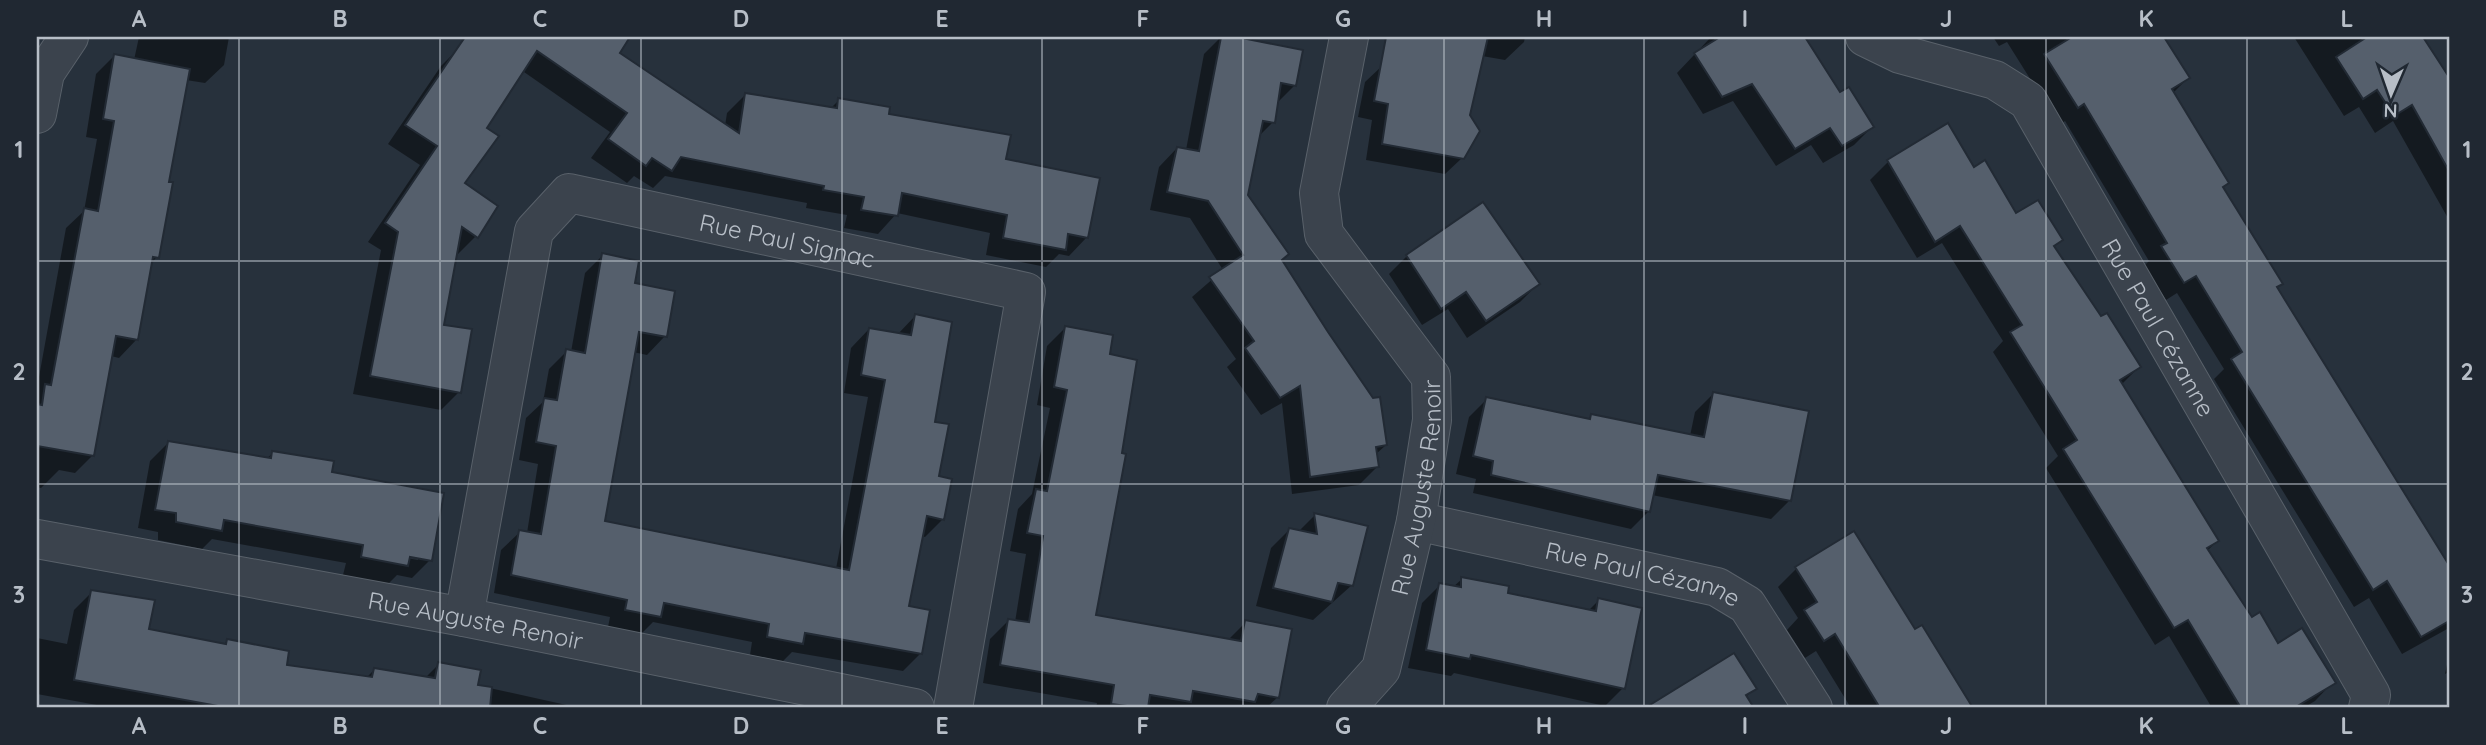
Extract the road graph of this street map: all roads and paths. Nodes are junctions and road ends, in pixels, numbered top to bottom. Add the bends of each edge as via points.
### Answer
1 (69, 37) edge
2 (1349, 37) edge
3 (1865, 37) edge
4 (37, 114) edge
5 (1416, 521) junction
6 (37, 539) edge
7 (464, 617) junction
8 (915, 708) edge
9 (953, 708) edge
10 (1346, 708) edge
11 (1813, 708) edge
12 (2368, 708) edge

1 - 4 street via 45,73
2 - 5 street, Rue Auguste Renoir via 1319,193 1324,234 1431,377 1433,421
3 - 12 street, Rue Paul Cézanne via 1900,54 1995,80 2028,101 2371,695
5 - 10 street, Rue Auguste Renoir via 1381,669
5 - 11 street, Rue Paul Cézanne via 1717,587 1748,605
6 - 7 street, Rue Auguste Renoir
7 - 8 street, Rue Auguste Renoir
7 - 9 street, Rue Paul Signac via 534,231 569,193 1026,292

